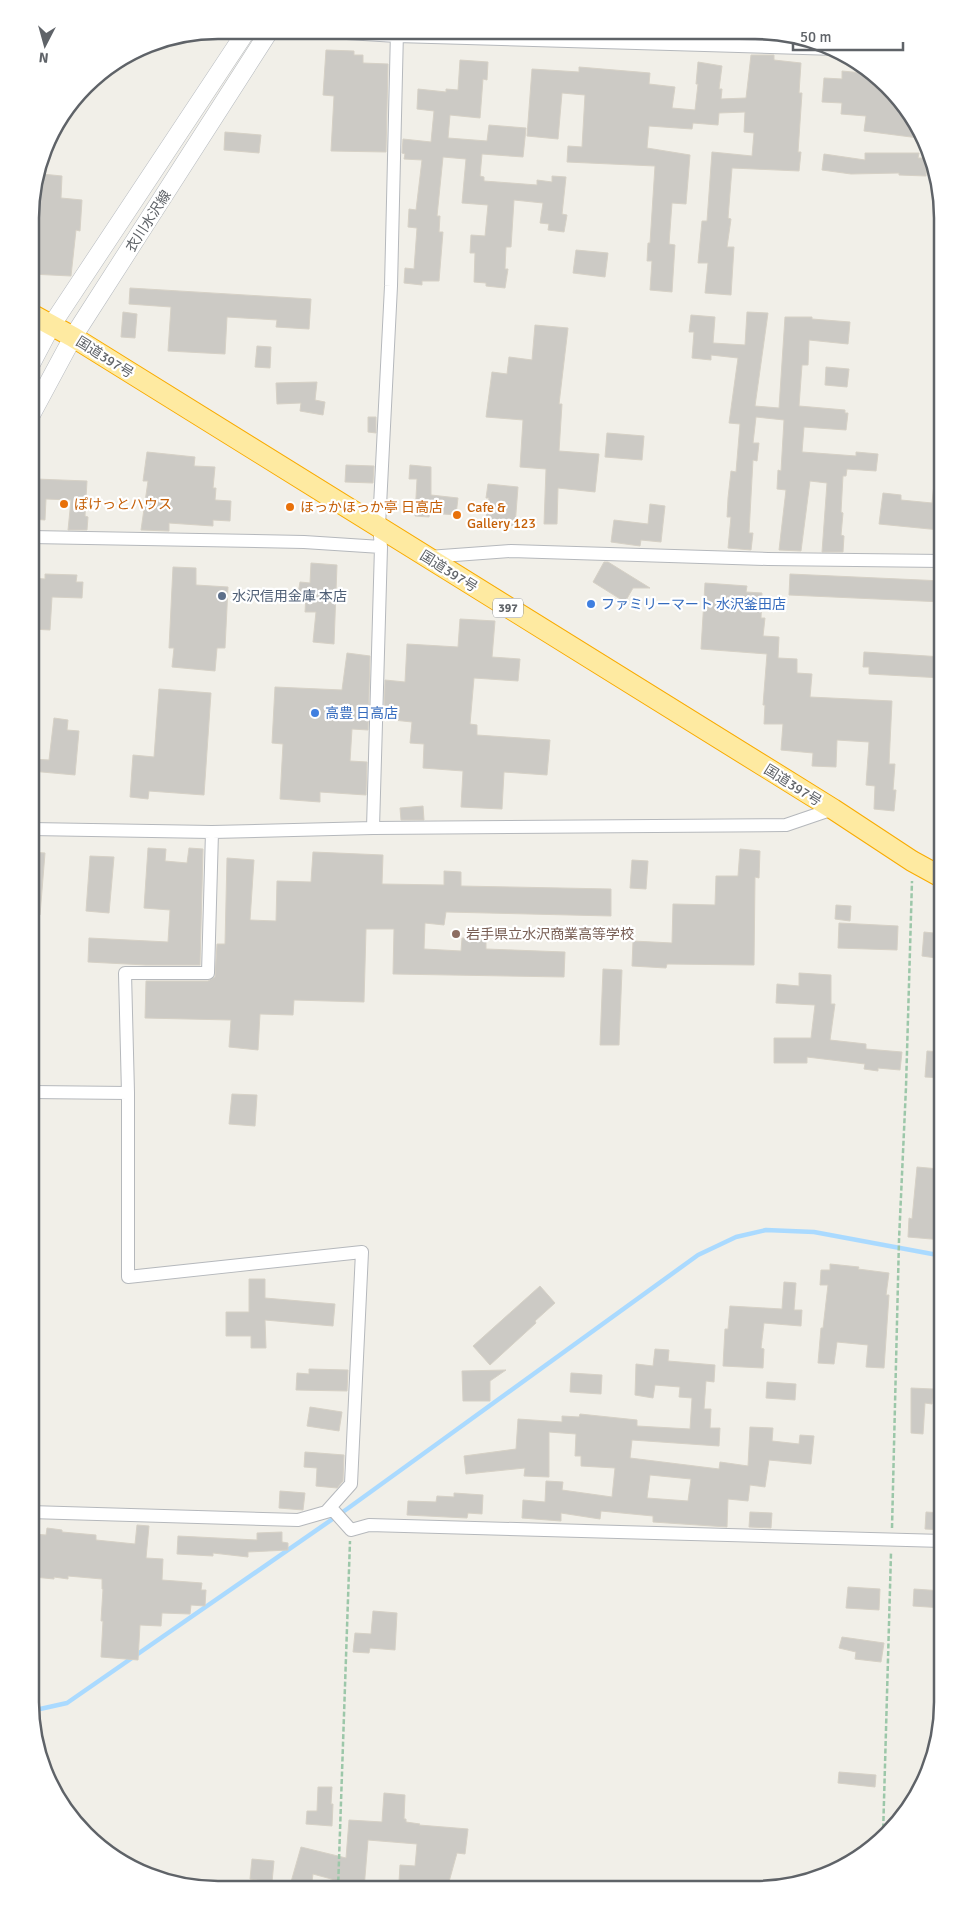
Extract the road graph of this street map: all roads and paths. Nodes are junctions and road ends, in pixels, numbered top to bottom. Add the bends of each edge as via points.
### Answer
1 (241, 39) edge
2 (264, 39) edge
3 (397, 39) edge
4 (554, 39) edge
5 (810, 47) edge
6 (39, 318) edge
7 (51, 326) junction
8 (73, 337) junction
9 (39, 349) edge
10 (39, 399) edge
11 (379, 526) junction
12 (39, 537) edge
13 (381, 547) junction
14 (427, 557) junction
15 (934, 561) edge
16 (833, 809) junction
17 (372, 828) junction
18 (39, 829) edge
19 (212, 832) junction
20 (912, 861) junction
21 (934, 873) edge
22 (39, 1092) edge
23 (128, 1093) junction
24 (899, 1254) dead end
25 (330, 1511) junction
26 (39, 1512) edge
27 (348, 1526) junction
28 (934, 1541) edge
29 (338, 1881) edge

1 - 7 main road, 衣川水沢線
2 - 8 main road, 衣川水沢線
3 - 11 street via 391,286
4 - 5 street
6 - 7 highway, 国道397号 / 397
7 - 8 highway, 国道397号 / 397
7 - 9 main road, 衣川水沢線
8 - 10 main road, 衣川水沢線
8 - 11 highway, 国道397号 / 397
11 - 13 street
11 - 14 highway, 国道397号 / 397
12 - 13 street via 304,542
13 - 17 street
14 - 15 street via 511,551
14 - 16 highway, 国道397号 / 397
16 - 17 street via 786,825
16 - 20 highway, 国道397号 / 397
17 - 19 street
18 - 19 street
19 - 23 street via 208,973 125,973
20 - 21 highway, 国道397号 / 397
20 - 24 path
22 - 23 street
23 - 25 street via 128,1277 362,1252 351,1484
25 - 26 street via 298,1520
25 - 27 street
27 - 28 street
27 - 29 path

